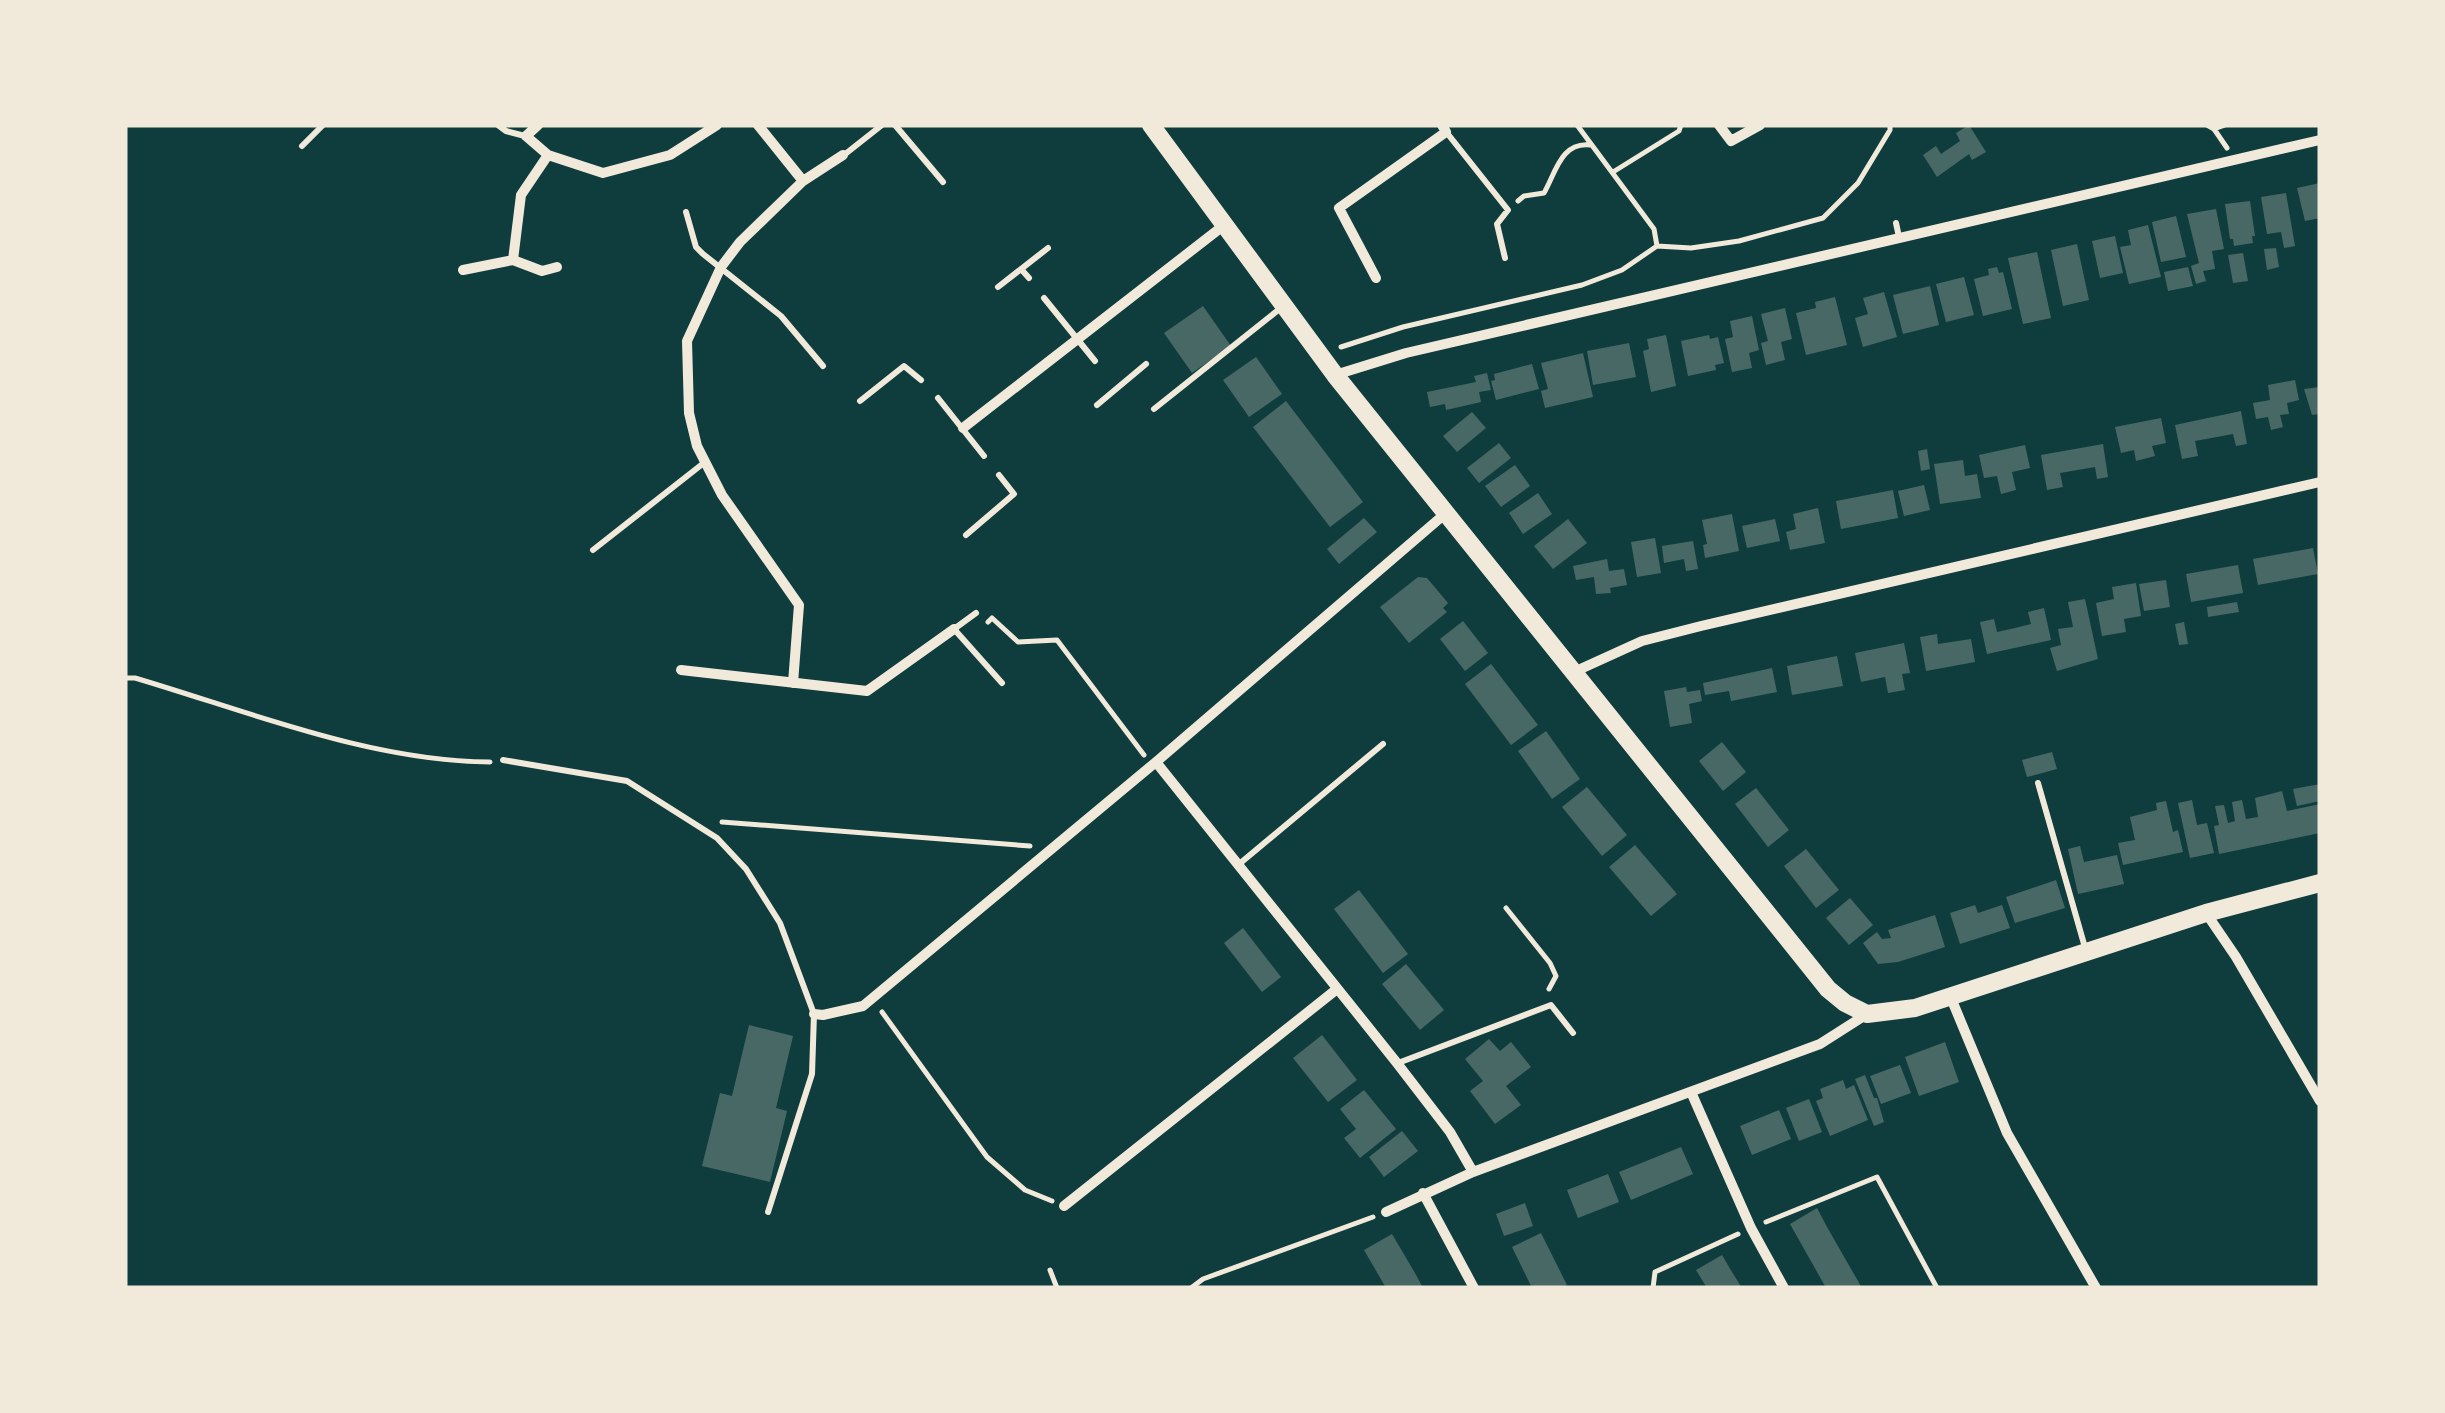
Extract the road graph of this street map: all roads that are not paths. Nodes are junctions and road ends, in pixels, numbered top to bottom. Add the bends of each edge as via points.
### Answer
1 (324, 125) edge
2 (498, 125) edge
3 (538, 125) edge
4 (758, 125) edge
5 (882, 125) edge
6 (895, 125) edge
7 (1150, 125) edge
8 (1719, 125) edge
9 (1760, 125) edge
10 (713, 126) edge
11 (1444, 128) edge
12 (526, 136) junction
13 (2320, 140) edge
14 (302, 146) dead end
15 (548, 156) junction
16 (842, 156) joint
17 (803, 181) junction
18 (943, 182) dead end
19 (686, 212) dead end
20 (1896, 223) dead end
21 (1222, 226) junction
22 (1899, 237) junction
23 (1048, 248) dead end
24 (1505, 258) dead end
25 (513, 260) junction
26 (557, 267) dead end
27 (722, 268) junction
28 (1022, 269) junction
29 (463, 270) dead end
30 (1029, 278) dead end
31 (1376, 278) dead end
32 (998, 287) dead end
33 (1044, 298) dead end
34 (1283, 306) junction
35 (1078, 340) junction
36 (1095, 362) dead end
37 (1146, 364) dead end
38 (823, 366) dead end
39 (1335, 375) junction
40 (922, 380) dead end
41 (1111, 382) dead end
42 (1117, 389) junction
43 (938, 398) dead end
44 (860, 401) dead end
45 (1097, 405) dead end
46 (1154, 409) dead end
47 (963, 428) junction
48 (984, 456) dead end
49 (705, 462) junction
50 (999, 475) dead end
51 (2320, 482) edge
52 (1446, 513) junction
53 (966, 534) dead end
54 (593, 550) dead end
55 (976, 613) road end
56 (954, 630) junction
57 (681, 670) dead end
58 (1576, 671) junction
59 (793, 683) junction
60 (1002, 683) dead end
61 (1383, 744) dead end
62 (503, 760) road end
63 (1154, 764) junction
64 (2038, 783) dead end
65 (1238, 865) junction
66 (2320, 883) edge
67 (2206, 913) junction
68 (2086, 952) junction
69 (1337, 989) junction
70 (1951, 998) junction
71 (814, 1014) junction
72 (1868, 1014) junction
73 (1573, 1033) dead end
74 (1397, 1064) junction
75 (1692, 1092) junction
76 (2320, 1100) edge
77 (1472, 1172) junction
78 (1423, 1194) junction
79 (1064, 1206) road end
80 (768, 1212) dead end
81 (1386, 1212) road end
82 (1474, 1288) edge
83 (1784, 1288) edge
84 (2096, 1288) edge

1 - 14 lane
2 - 12 lane
3 - 12 street
4 - 17 street
5 - 16 lane
6 - 18 lane
7 - 21 street
8 - 9 street via 1731,141
10 - 15 street via 670,156 603,173
11 - 24 lane via 1508,210 1496,224
11 - 31 street via 1340,208
12 - 15 street
13 - 22 street
15 - 25 street via 520,195
16 - 17 street
17 - 27 street
19 - 27 lane via 696,247
20 - 22 lane
21 - 34 street
21 - 35 street
22 - 39 street via 1406,352
23 - 28 lane
25 - 26 street via 542,271
25 - 29 street
27 - 38 lane via 781,316
27 - 49 street via 687,341 689,413
28 - 30 lane
28 - 32 lane
33 - 35 lane
34 - 39 street
34 - 46 lane
35 - 36 lane
35 - 47 street
37 - 42 lane
39 - 52 street
40 - 44 lane via 904,366
41 - 42 lane
42 - 45 lane
43 - 47 lane
47 - 48 lane
49 - 54 lane
49 - 59 street via 800,605
50 - 53 lane via 1014,494
51 - 58 street via 1701,626 1642,641
52 - 58 street
52 - 63 street
55 - 56 lane
56 - 59 street via 867,691
56 - 60 lane
57 - 59 street
58 - 72 street via 1828,989
61 - 65 lane
62 - 71 lane via 627,781 716,838 746,868 780,923
63 - 65 street
63 - 71 street via 864,1006
64 - 68 lane
65 - 69 street
66 - 67 street
67 - 68 street
67 - 76 street
68 - 70 street
69 - 74 street
69 - 79 street
70 - 72 street
70 - 84 street via 2007,1133
71 - 80 lane via 812,1074
72 - 75 street via 1820,1044
73 - 74 lane via 1552,1006
74 - 77 street
75 - 77 street
75 - 83 street
77 - 78 street
78 - 81 street
78 - 82 street

